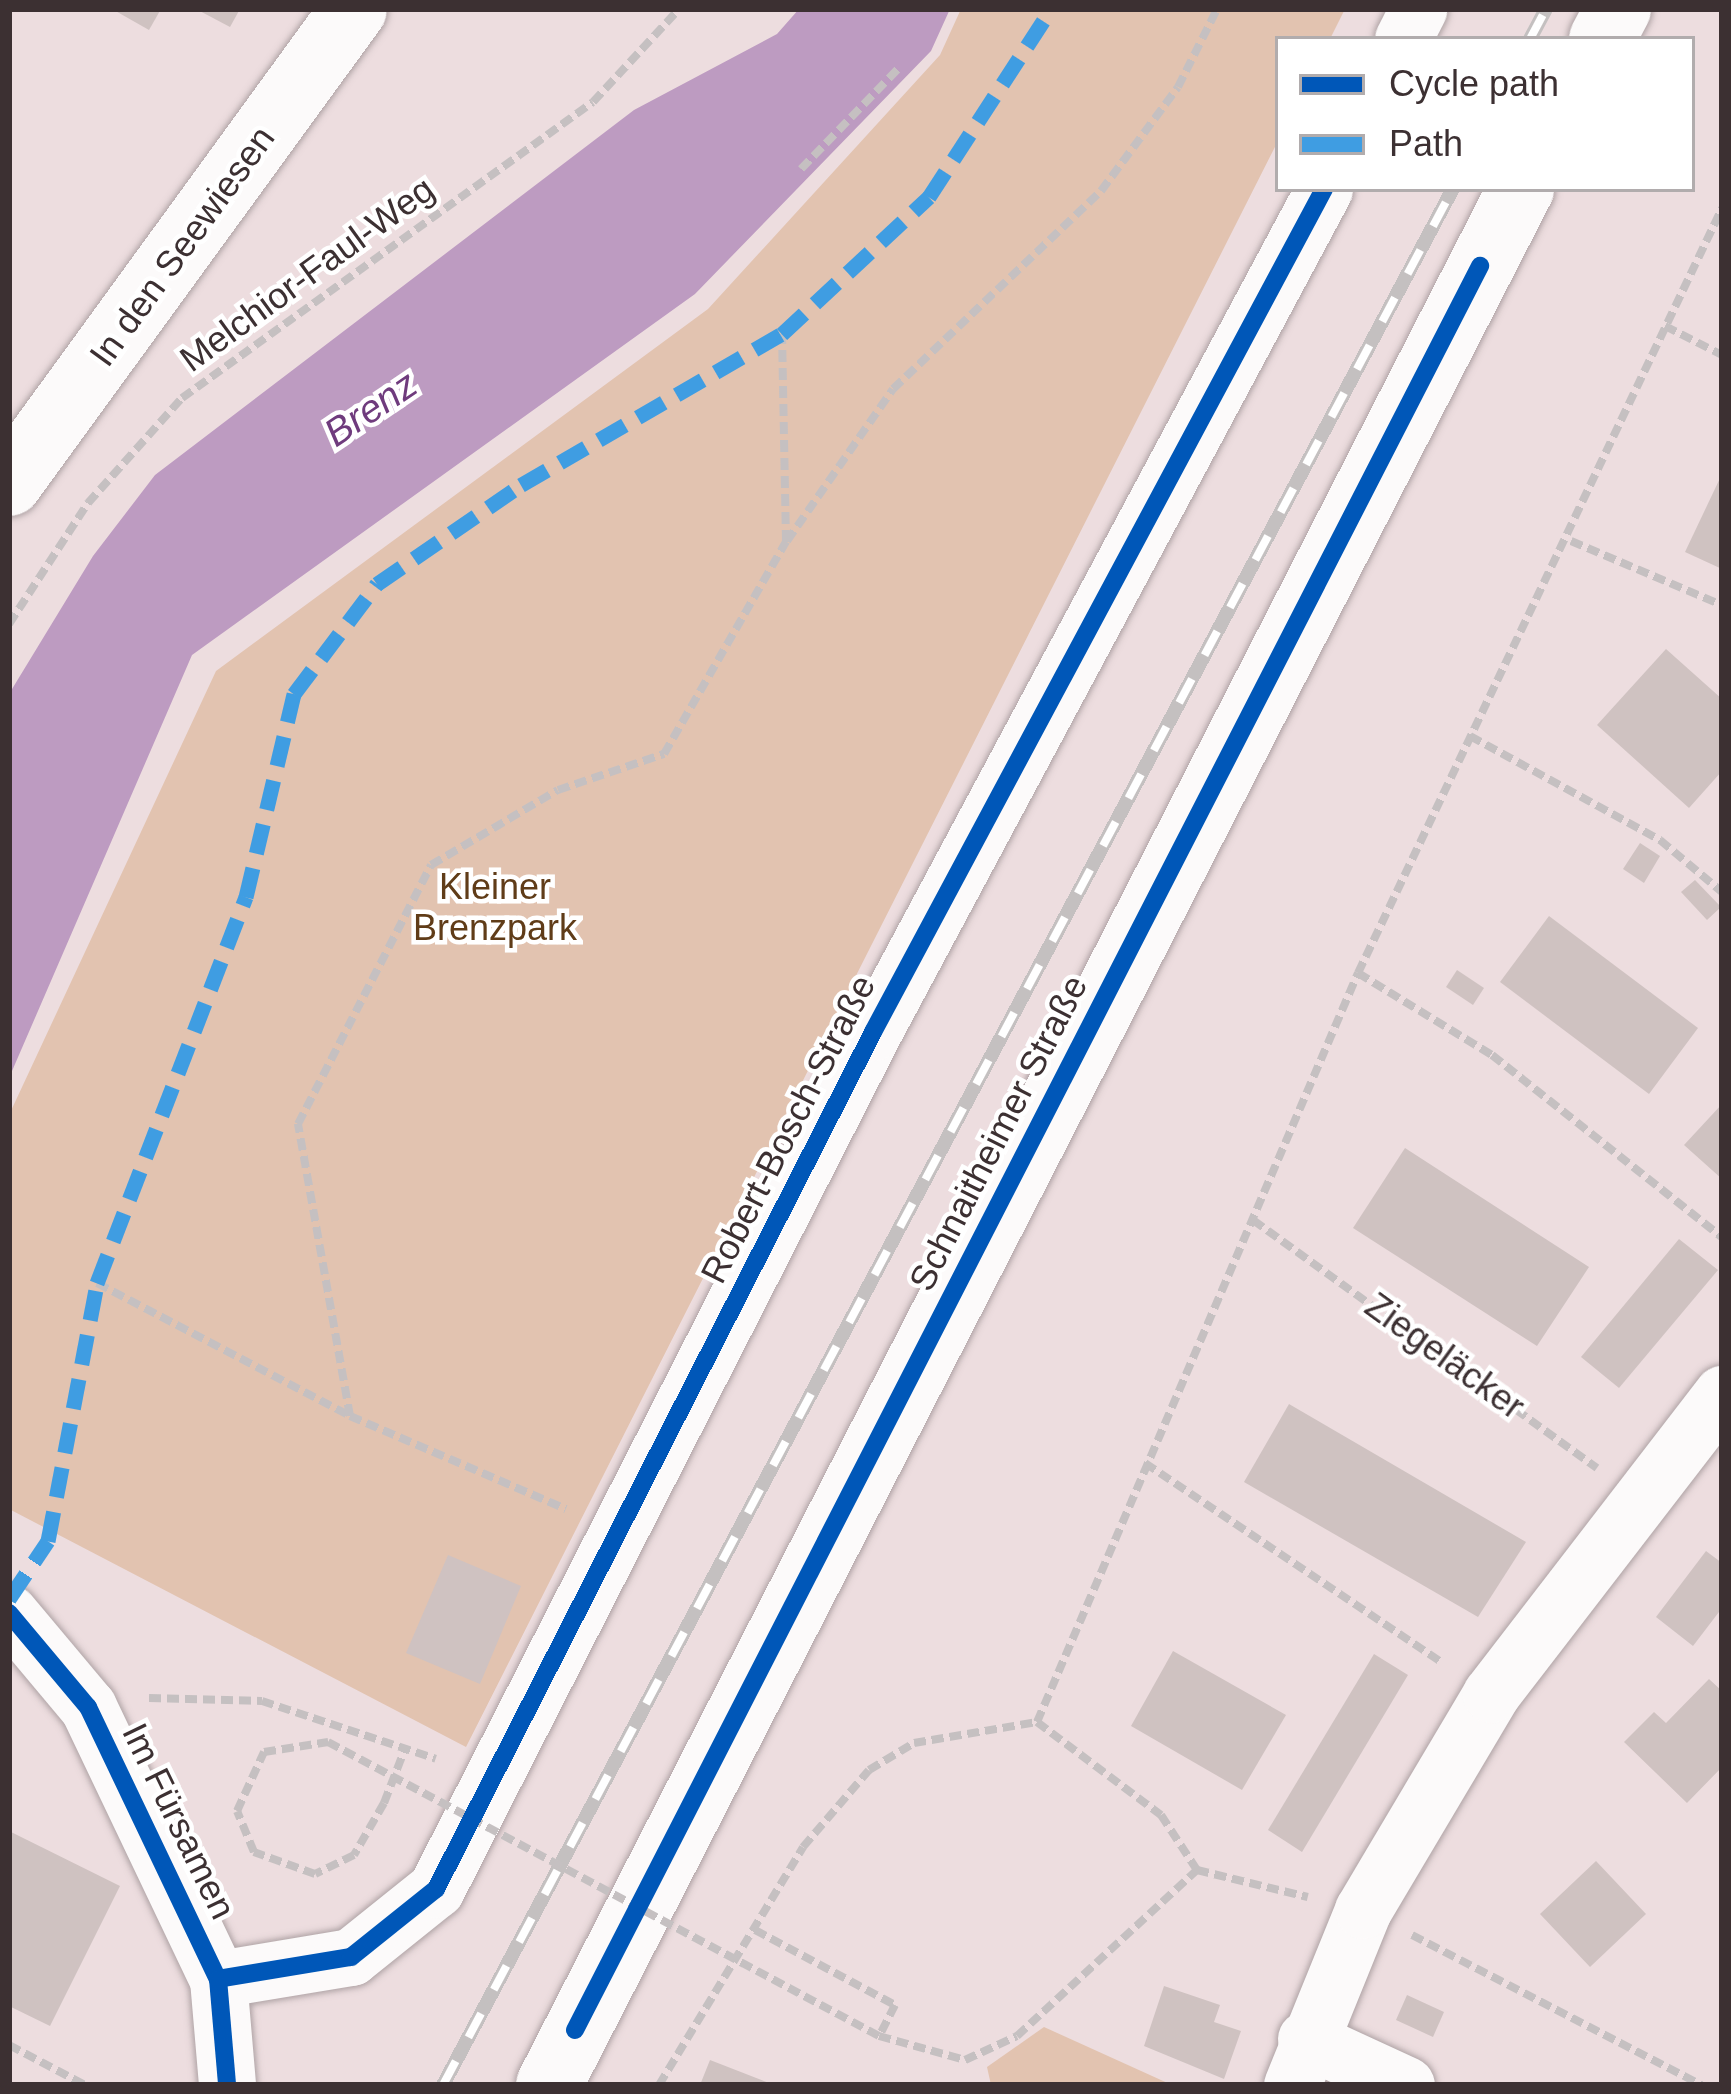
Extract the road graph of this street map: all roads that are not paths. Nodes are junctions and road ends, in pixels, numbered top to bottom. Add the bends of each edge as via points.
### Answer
1 (355, 9) edge
2 (1418, 9) edge
3 (1618, 9) edge
4 (1404, 36) edge
5 (1604, 36) edge
6 (1322, 192) edge
7 (1519, 192) edge
8 (9, 483) edge
9 (1722, 1394) edge
10 (9, 1613) edge
11 (218, 1979) junction
12 (562, 2057) edge
13 (1299, 2062) edge
14 (227, 2085) edge
15 (1406, 2085) edge

1 - 8 street, In den Seewiesen
2 - 4 street
3 - 5 street
6 - 11 street, Robert-Bosch-Straße via 436,1889 351,1957
7 - 12 street, Schnaitheimer Straße
9 - 13 street via 1634,1496 1490,1694 1363,1910
10 - 11 street, Im Fürsamen via 88,1707
11 - 14 street, Im Fürsamen
13 - 15 street

